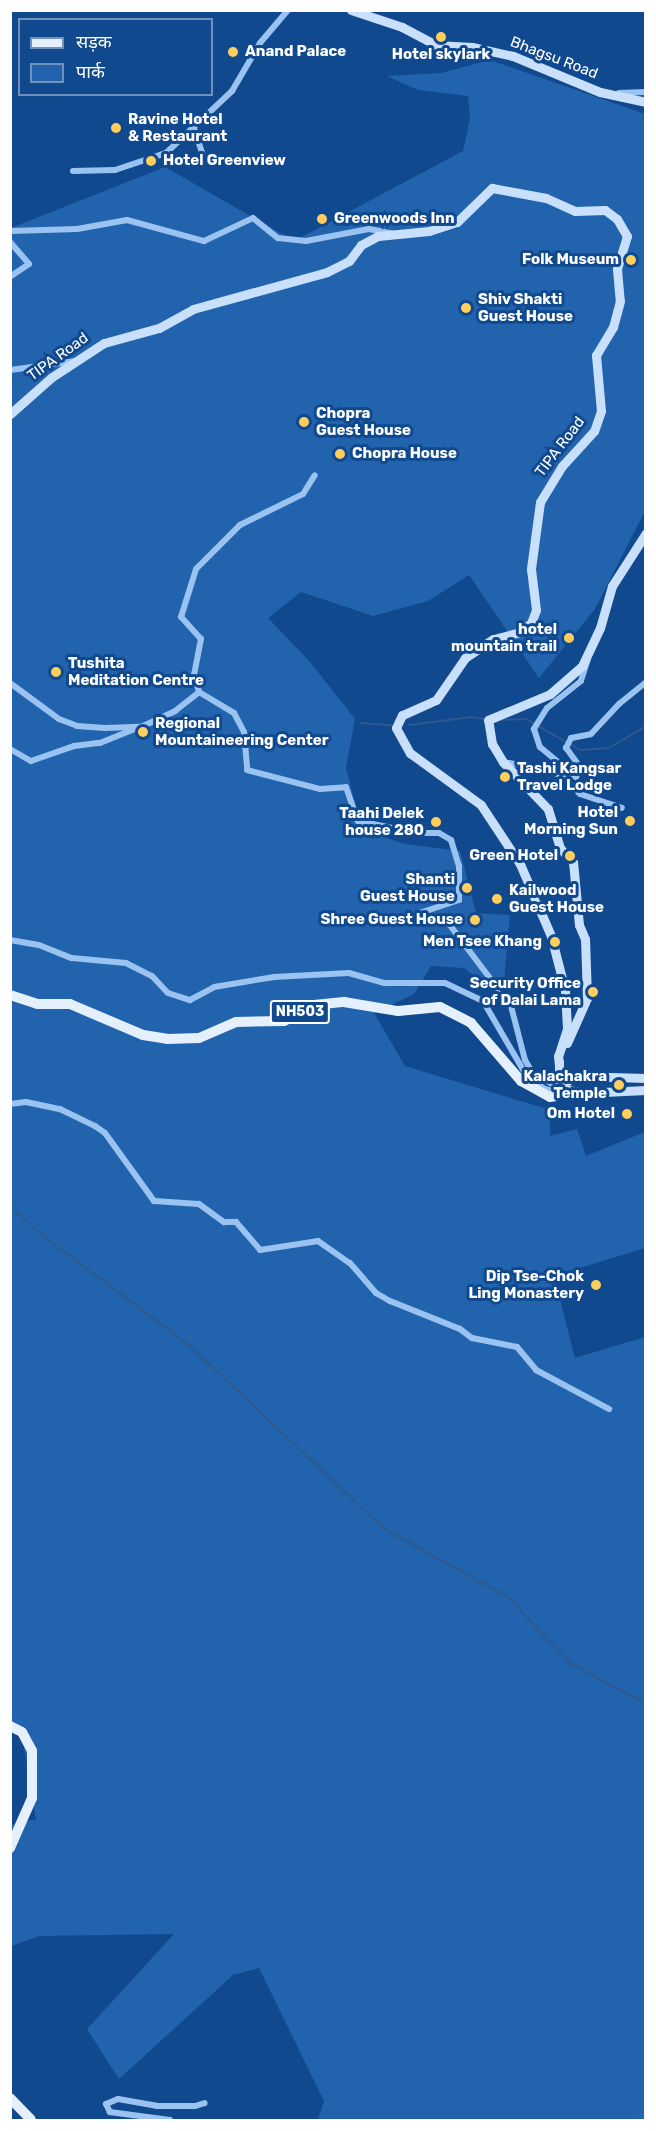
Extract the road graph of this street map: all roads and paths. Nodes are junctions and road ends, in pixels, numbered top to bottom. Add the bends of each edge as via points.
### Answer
1 (288, 10) edge
2 (351, 10) edge
3 (645, 92) edge
4 (609, 94) junction
5 (645, 102) edge
6 (194, 128) junction
7 (204, 158) dead end
8 (73, 171) dead end
9 (10, 231) edge
10 (394, 235) junction
11 (10, 242) edge
12 (10, 277) edge
13 (81, 360) junction
14 (10, 370) edge
15 (10, 414) edge
16 (315, 475) dead end
17 (645, 533) edge
18 (588, 656) junction
19 (645, 682) edge
20 (10, 683) edge
21 (199, 692) junction
22 (141, 727) junction
23 (10, 749) edge
24 (503, 762) junction
25 (622, 808) dead end
26 (10, 940) edge
27 (10, 995) edge
28 (559, 1065) junction
29 (645, 1078) edge
30 (559, 1088) junction
31 (645, 1090) edge
32 (10, 1104) edge
33 (609, 1409) dead end
34 (10, 1726) edge
35 (10, 1848) edge
36 (10, 2098) edge
37 (205, 2103) dead end
38 (32, 2121) edge
39 (170, 2121) edge

1 - 6 street via 260,43 232,91
2 - 4 street, Bhagsu Road via 402,27 436,45 472,46 513,56
3 - 4 street
4 - 5 street, Bhagsu Road
6 - 7 street
6 - 8 street via 166,153 125,168
9 - 10 street via 77,230 128,220 204,241 253,218 278,238 328,239 369,229
10 - 13 street, TIPA Road via 378,236 361,245 349,261 327,272 193,309 159,328 104,343
10 - 28 street, TIPA Road via 429,231 457,222 492,188 546,198 575,211 605,210 617,219 627,236 617,268 620,301 613,327 596,355 601,411 594,431 562,466 540,502 531,569 536,610 531,623 520,632 493,639 465,658 453,669 436,700 402,715 396,728 410,753 481,805 520,864 551,936 565,990 567,1029
11 - 12 street via 29,264
13 - 14 street
13 - 15 street, TIPA Road via 52,377
16 - 21 street via 303,494 240,525 196,569 181,617 201,639 194,675
17 - 18 street via 612,586
18 - 19 street via 580,681 547,708 534,729 540,747 576,777 580,767 566,745 571,738 591,734
18 - 24 street via 550,694 510,714 489,717 492,744
20 - 22 street via 77,726
21 - 22 street via 175,711
21 - 30 street via 234,713 244,732 247,770 320,789 346,788 358,821 417,834 439,833 451,840 459,866 459,900 420,913 422,921 449,924 511,1006 532,1072
22 - 23 street via 100,743 74,746 31,761
24 - 25 street via 545,769 562,776 580,794
24 - 28 street via 548,809 560,848 573,862 579,925 585,939 587,998
26 - 30 street via 39,945 72,958 126,963 152,976 168,993 190,1000 214,987 285,976 349,973 385,983 446,983 483,1000 526,1075 543,1088 555,1092
27 - 30 main road, NH503 via 38,1004 70,1004 143,1035 167,1039 199,1038 236,1022 284,1021 314,1005 344,1002 398,1011 440,1007 471,1023 521,1081 550,1097 556,1096
28 - 30 street
29 - 30 street via 574,1076
30 - 31 street via 582,1094
32 - 33 street via 26,1102 60,1109 95,1126 105,1133 154,1201 199,1204 224,1222 236,1222 260,1250 318,1241 350,1263 375,1293 460,1329 472,1338 517,1347 536,1370
34 - 35 main road via 22,1732 32,1751 32,1798
36 - 38 main road
37 - 39 street via 156,2106 118,2099 106,2104 110,2112

